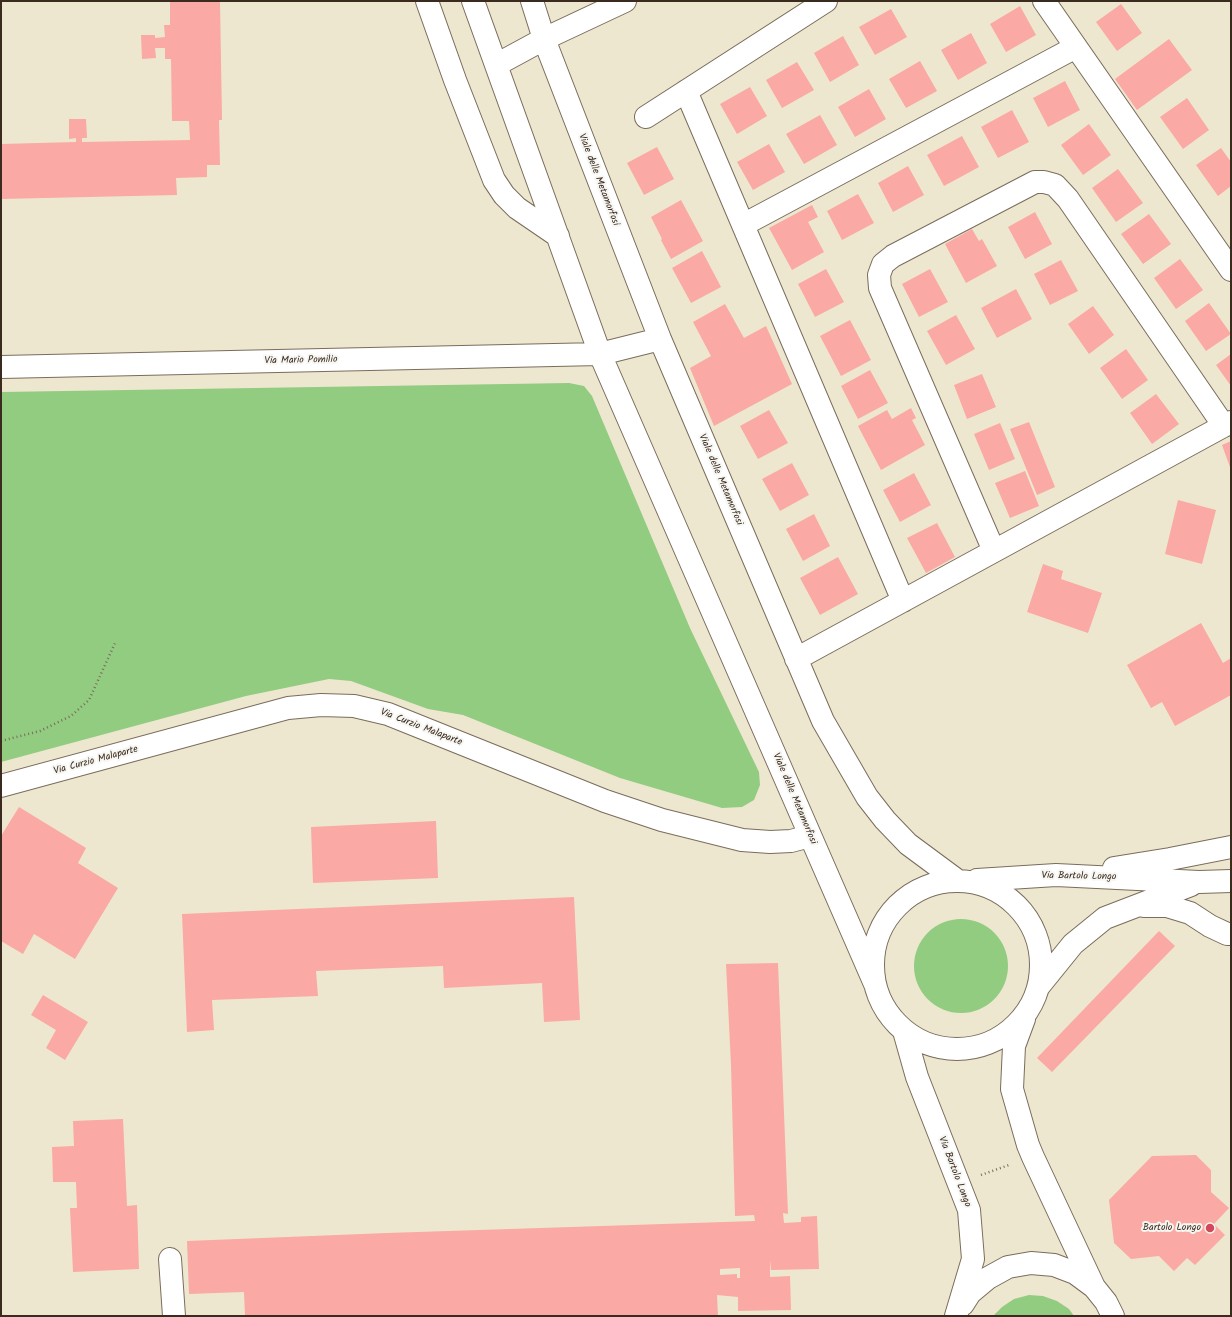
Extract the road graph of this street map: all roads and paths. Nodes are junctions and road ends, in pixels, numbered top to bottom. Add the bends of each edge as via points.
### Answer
1 (427, 1) edge
2 (473, 1) edge
3 (532, 1) edge
4 (625, 1) edge
5 (826, 1) edge
6 (1044, 1) edge
7 (544, 39) junction
8 (1076, 47) junction
9 (496, 66) junction
10 (686, 92) junction
11 (646, 118) dead end
12 (743, 225) junction
13 (558, 236) junction
14 (1231, 270) edge
15 (660, 339) junction
16 (600, 354) junction
17 (1, 367) edge
18 (1227, 424) edge
19 (994, 551) junction
20 (903, 601) junction
21 (116, 641) dead end
22 (796, 659) junction
23 (1, 741) edge
24 (1, 786) edge
25 (810, 836) junction
26 (1231, 847) edge
27 (1056, 875) junction
28 (958, 881) junction
29 (1231, 881) edge
30 (1199, 882) junction
31 (1135, 906) junction
32 (1231, 934) edge
33 (875, 984) junction
34 (1039, 986) junction
35 (1026, 1015) junction
36 (904, 1031) junction
37 (1010, 1165) dead end
38 (980, 1175) dead end
39 (170, 1259) dead end
40 (1094, 1287) junction
41 (957, 1315) edge
42 (174, 1316) edge
43 (1113, 1316) edge

1 - 13 street via 494,180 517,208
2 - 9 street, Viale delle Metamorfosi
3 - 7 street, Viale delle Metamorfosi
4 - 7 street
5 - 10 street
6 - 8 street
7 - 9 street
7 - 15 street, Viale delle Metamorfosi
8 - 12 street
8 - 14 street
9 - 13 street, Viale delle Metamorfosi
10 - 11 street
10 - 12 street
12 - 20 street
13 - 16 street, Viale delle Metamorfosi
15 - 16 street, Via Mario Pomilio
15 - 22 street, Viale delle Metamorfosi
16 - 17 street, Via Mario Pomilio
16 - 25 street, Viale delle Metamorfosi
18 - 19 street
18 - 19 street via 1068,199 1055,185 1036,182 893,256 881,270 880,288
19 - 20 street
20 - 22 street
21 - 23 path via 90,700 71,716 40,731
22 - 28 street, Viale delle Metamorfosi via 823,720 867,797 908,844
24 - 25 street, Via Curzio Malaparte via 288,708 354,706 388,714 605,801 662,820 742,840 791,841
25 - 33 street, Viale delle Metamorfosi
26 - 27 street via 1128,867
27 - 28 street, Via Bartolo Longo
27 - 30 street, Via Bartolo Longo
28 - 33 street via 925,887 901,902 877,938 874,958
28 - 34 street via 984,885 1000,892 1017,906 1034,930 1040,945 1042,962
29 - 30 street, Via Bartolo Longo
30 - 31 street, Via Bartolo Longo
31 - 32 street via 1167,906 1190,913 1210,926
31 - 34 street, Via Bartolo Longo via 1105,918 1073,944
33 - 36 street, Viale delle Metamorfosi via 886,1010
34 - 35 street
35 - 36 street via 1006,1035 994,1042 962,1050 929,1045
35 - 40 street via 1014,1046 1012,1089 1032,1157
36 - 41 street, Via Bartolo Longo via 917,1078 969,1210 973,1259
37 - 38 path
39 - 42 street
40 - 41 street via 1076,1273 1054,1265 1031,1263 1008,1267 988,1278 970,1293
40 - 43 street

